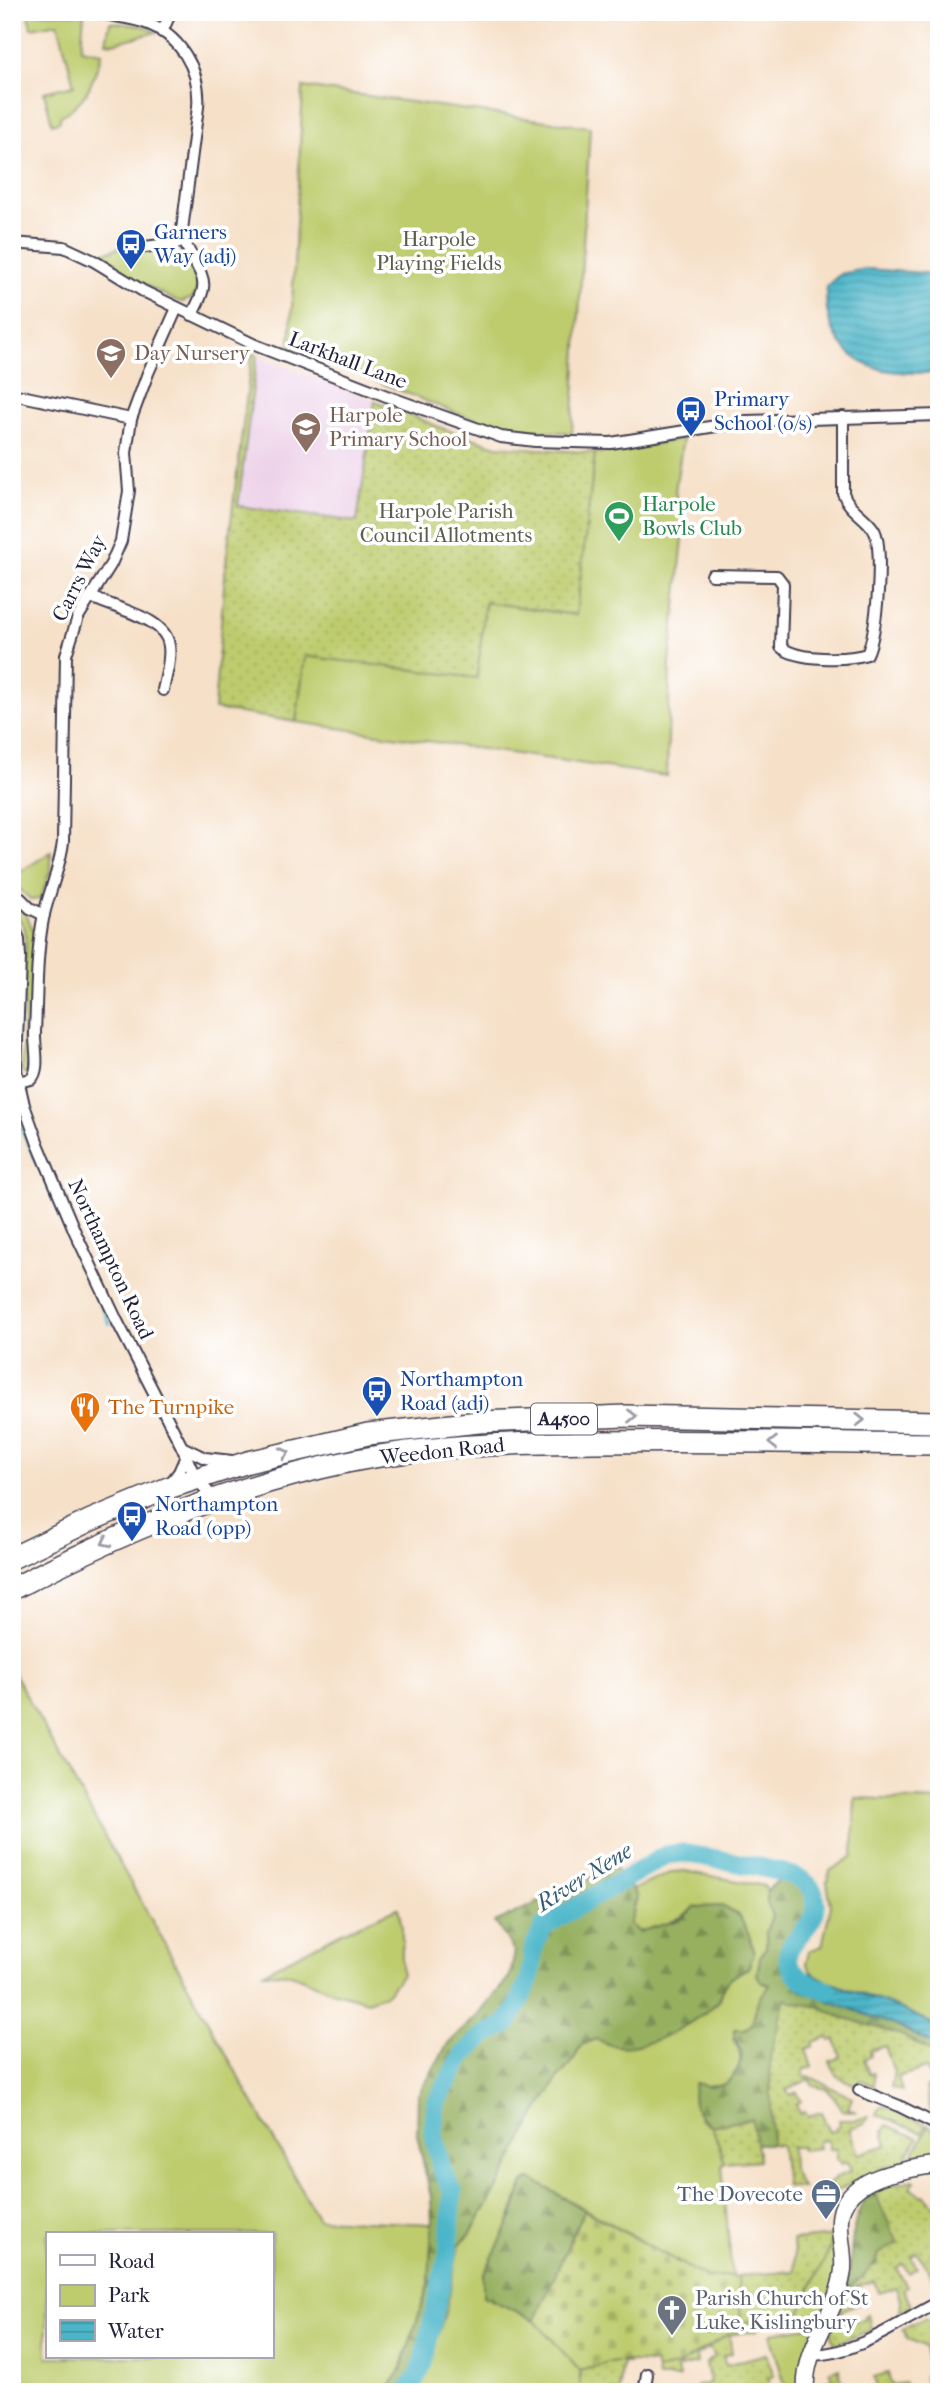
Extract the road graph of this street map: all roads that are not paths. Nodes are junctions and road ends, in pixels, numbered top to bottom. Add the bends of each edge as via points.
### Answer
1 (95, 12) edge
2 (171, 12) edge
3 (162, 32) junction
4 (183, 242) junction
5 (12, 243) edge
6 (145, 247) dead end
7 (177, 308) junction
8 (192, 314) junction
9 (12, 394) edge
10 (939, 415) edge
11 (843, 417) junction
12 (131, 419) junction
13 (712, 575) dead end
14 (92, 597) junction
15 (163, 690) dead end
16 (12, 890) edge
17 (44, 915) junction
18 (12, 921) edge
19 (18, 1082) junction
20 (939, 1422) edge
21 (939, 1444) edge
22 (184, 1451) junction
23 (248, 1462) junction
24 (196, 1479) junction
25 (168, 1488) junction
26 (214, 1498) junction
27 (12, 1558) edge
28 (12, 1589) edge
29 (859, 2090) dead end
30 (874, 2096) junction
31 (870, 2109) dead end
32 (939, 2126) edge
33 (939, 2164) edge
34 (939, 2302) edge
35 (812, 2355) junction
36 (647, 2374) dead end
37 (644, 2392) edge
38 (806, 2392) edge

1 - 3 street via 145,22
2 - 3 street
3 - 4 street via 189,59 199,92
4 - 6 street
4 - 8 street via 203,277 204,286
5 - 7 street, Larkhall Lane via 64,247
7 - 8 street, Larkhall Lane
7 - 12 street, Carrs Way
8 - 11 street, Larkhall Lane via 255,345 501,437 611,443 747,421
9 - 12 street
10 - 11 street, Larkhall Lane
11 - 13 street via 843,493 847,505 873,529 880,543 875,632 867,653 799,657 787,652 781,648 782,584 776,576
12 - 14 street, Carrs Way via 126,520 121,541
14 - 15 street via 149,620 164,632 169,653
14 - 17 street, Carrs Way via 78,617 66,655 63,842
16 - 17 street
17 - 19 street, Carrs Way via 34,1040 36,1071 31,1079
18 - 19 street, Northampton Road via 20,957
19 - 22 street, Northampton Road via 75,1231
23 -> 20 highway, Weedon Road / A4500 via 368,1434 479,1422 625,1416
21 -> 26 highway, Weedon Road / A4500 via 489,1444 350,1461
22 - 23 street
22 - 24 street, Northampton Road
22 - 25 street via 179,1472
23 - 24 highway, Weedon Road / A4500
24 - 25 highway, Weedon Road / A4500
24 - 26 street, Northampton Road
25 - 27 highway, Weedon Road / A4500
26 -> 28 highway, Weedon Road / A4500 via 111,1539
29 - 30 street
30 - 31 street
30 - 32 street
33 - 35 street via 874,2180 844,2202 840,2216 843,2270
34 - 35 street via 861,2344
35 - 38 street
36 - 37 street

